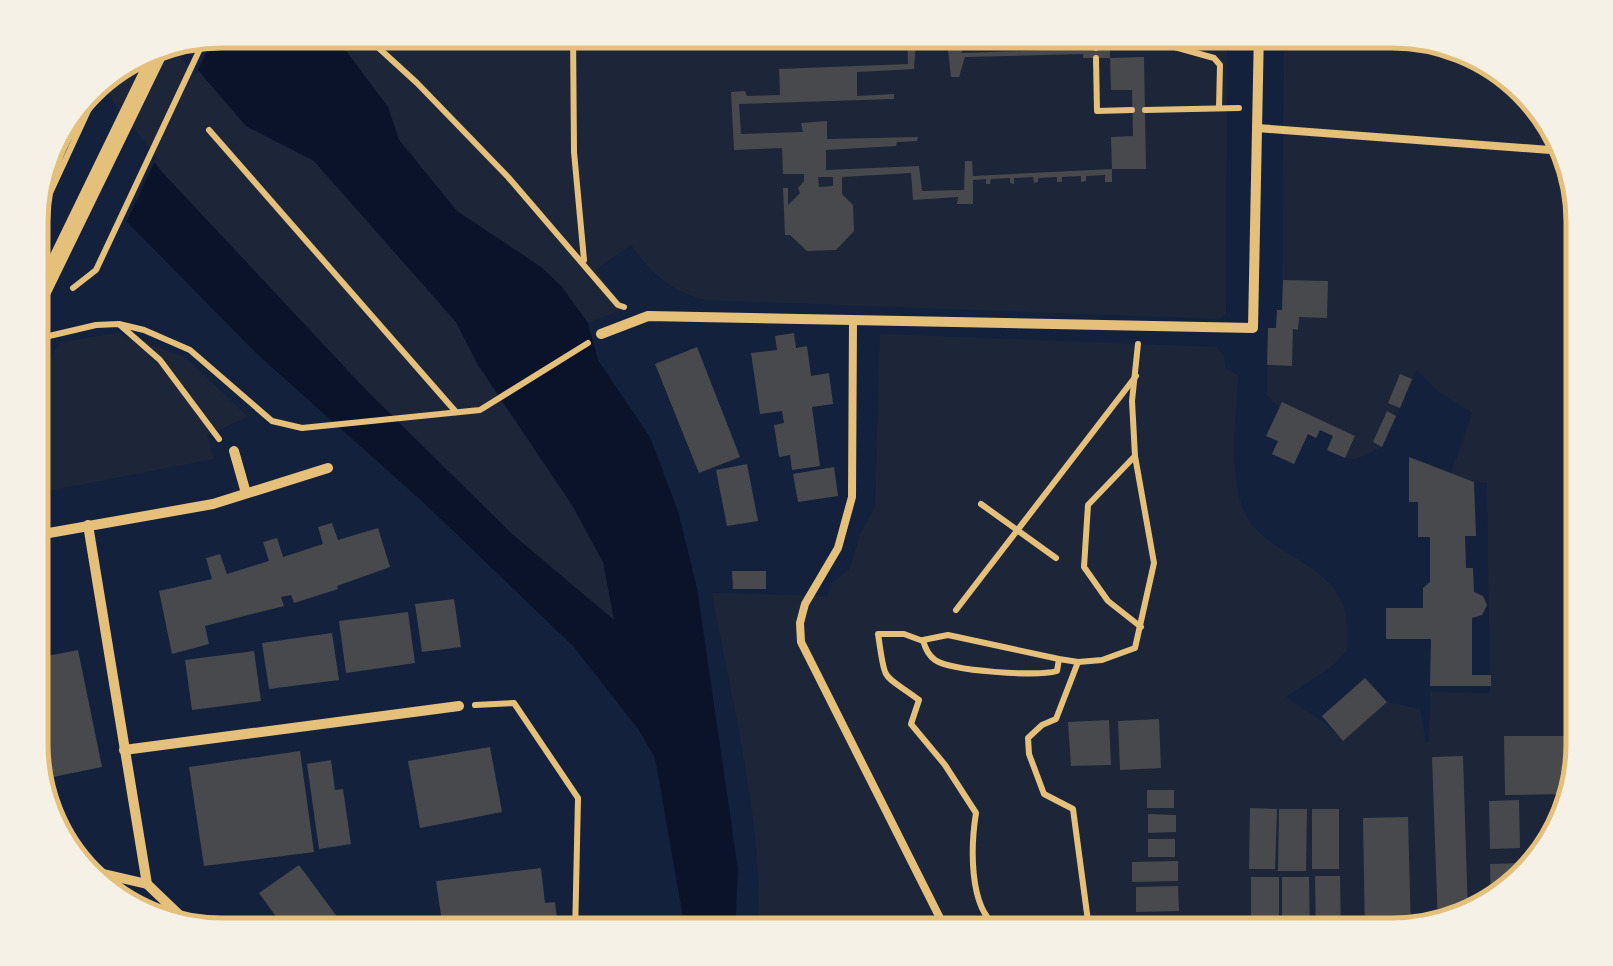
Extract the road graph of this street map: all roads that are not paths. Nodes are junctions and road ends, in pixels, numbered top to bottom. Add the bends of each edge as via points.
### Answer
1 (1259, 48) edge
2 (152, 63) edge
3 (1257, 128) junction
4 (1550, 150) edge
5 (48, 280) edge
6 (852, 320) junction
7 (601, 334) road end
8 (234, 452) road end
9 (328, 468) dead end
10 (246, 493) junction
11 (88, 524) junction
12 (48, 533) edge
13 (459, 706) road end
14 (124, 750) junction
15 (107, 875) edge
16 (147, 884) junction
17 (177, 913) edge
18 (940, 918) edge

1 - 3 street
2 - 5 street
3 - 4 lane
3 - 6 street via 1253,328
6 - 7 street via 648,316
6 - 18 lane via 852,497 838,548 805,604 802,642
8 - 10 street
9 - 10 street
10 - 11 street
11 - 12 street
11 - 14 street
13 - 14 street
14 - 16 street
15 - 16 street
16 - 17 street

